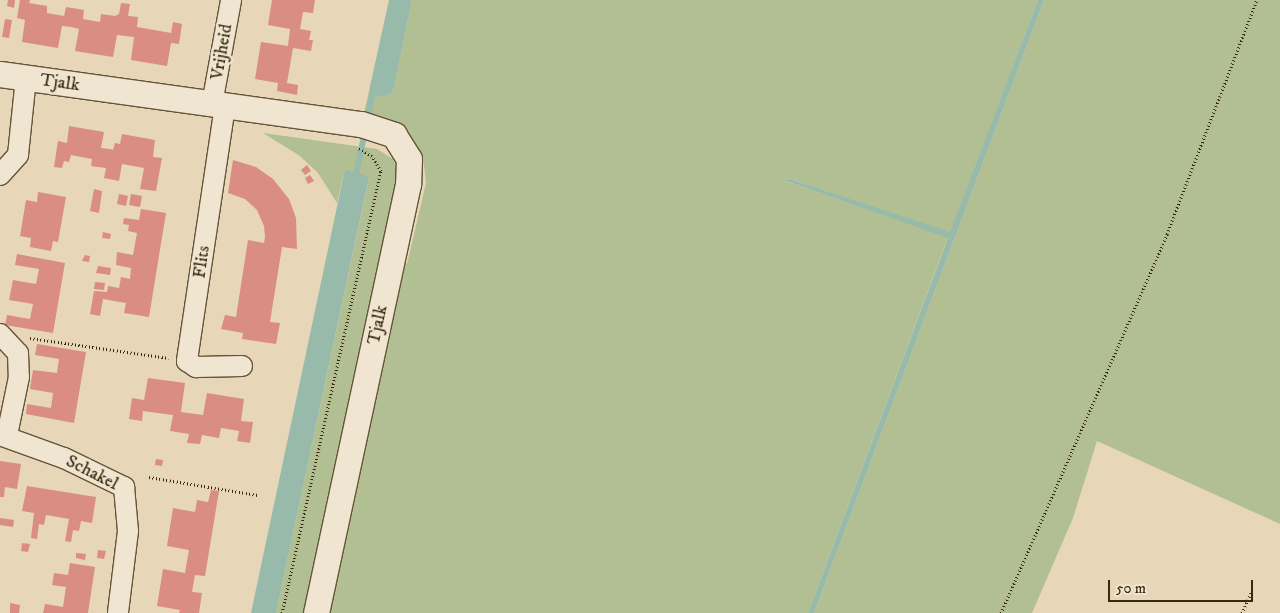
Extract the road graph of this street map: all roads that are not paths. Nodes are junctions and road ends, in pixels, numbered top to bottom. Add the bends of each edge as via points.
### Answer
1 (231, 0) edge
2 (0, 74) edge
3 (26, 78) junction
4 (219, 105) junction
5 (0, 175) edge
6 (0, 334) edge
7 (242, 366) dead end
8 (3, 435) edge
9 (118, 613) edge
10 (316, 613) edge

1 - 4 street, Vrijheid
2 - 3 street, Tjalk
3 - 4 street, Tjalk
3 - 5 street via 18,155
4 - 7 street, Flits via 187,361 196,367
4 - 10 street, Tjalk via 360,124 394,135 409,159 408,184
6 - 8 street via 18,353 19,377
8 - 9 street, Schakel via 64,458 124,487 128,532

